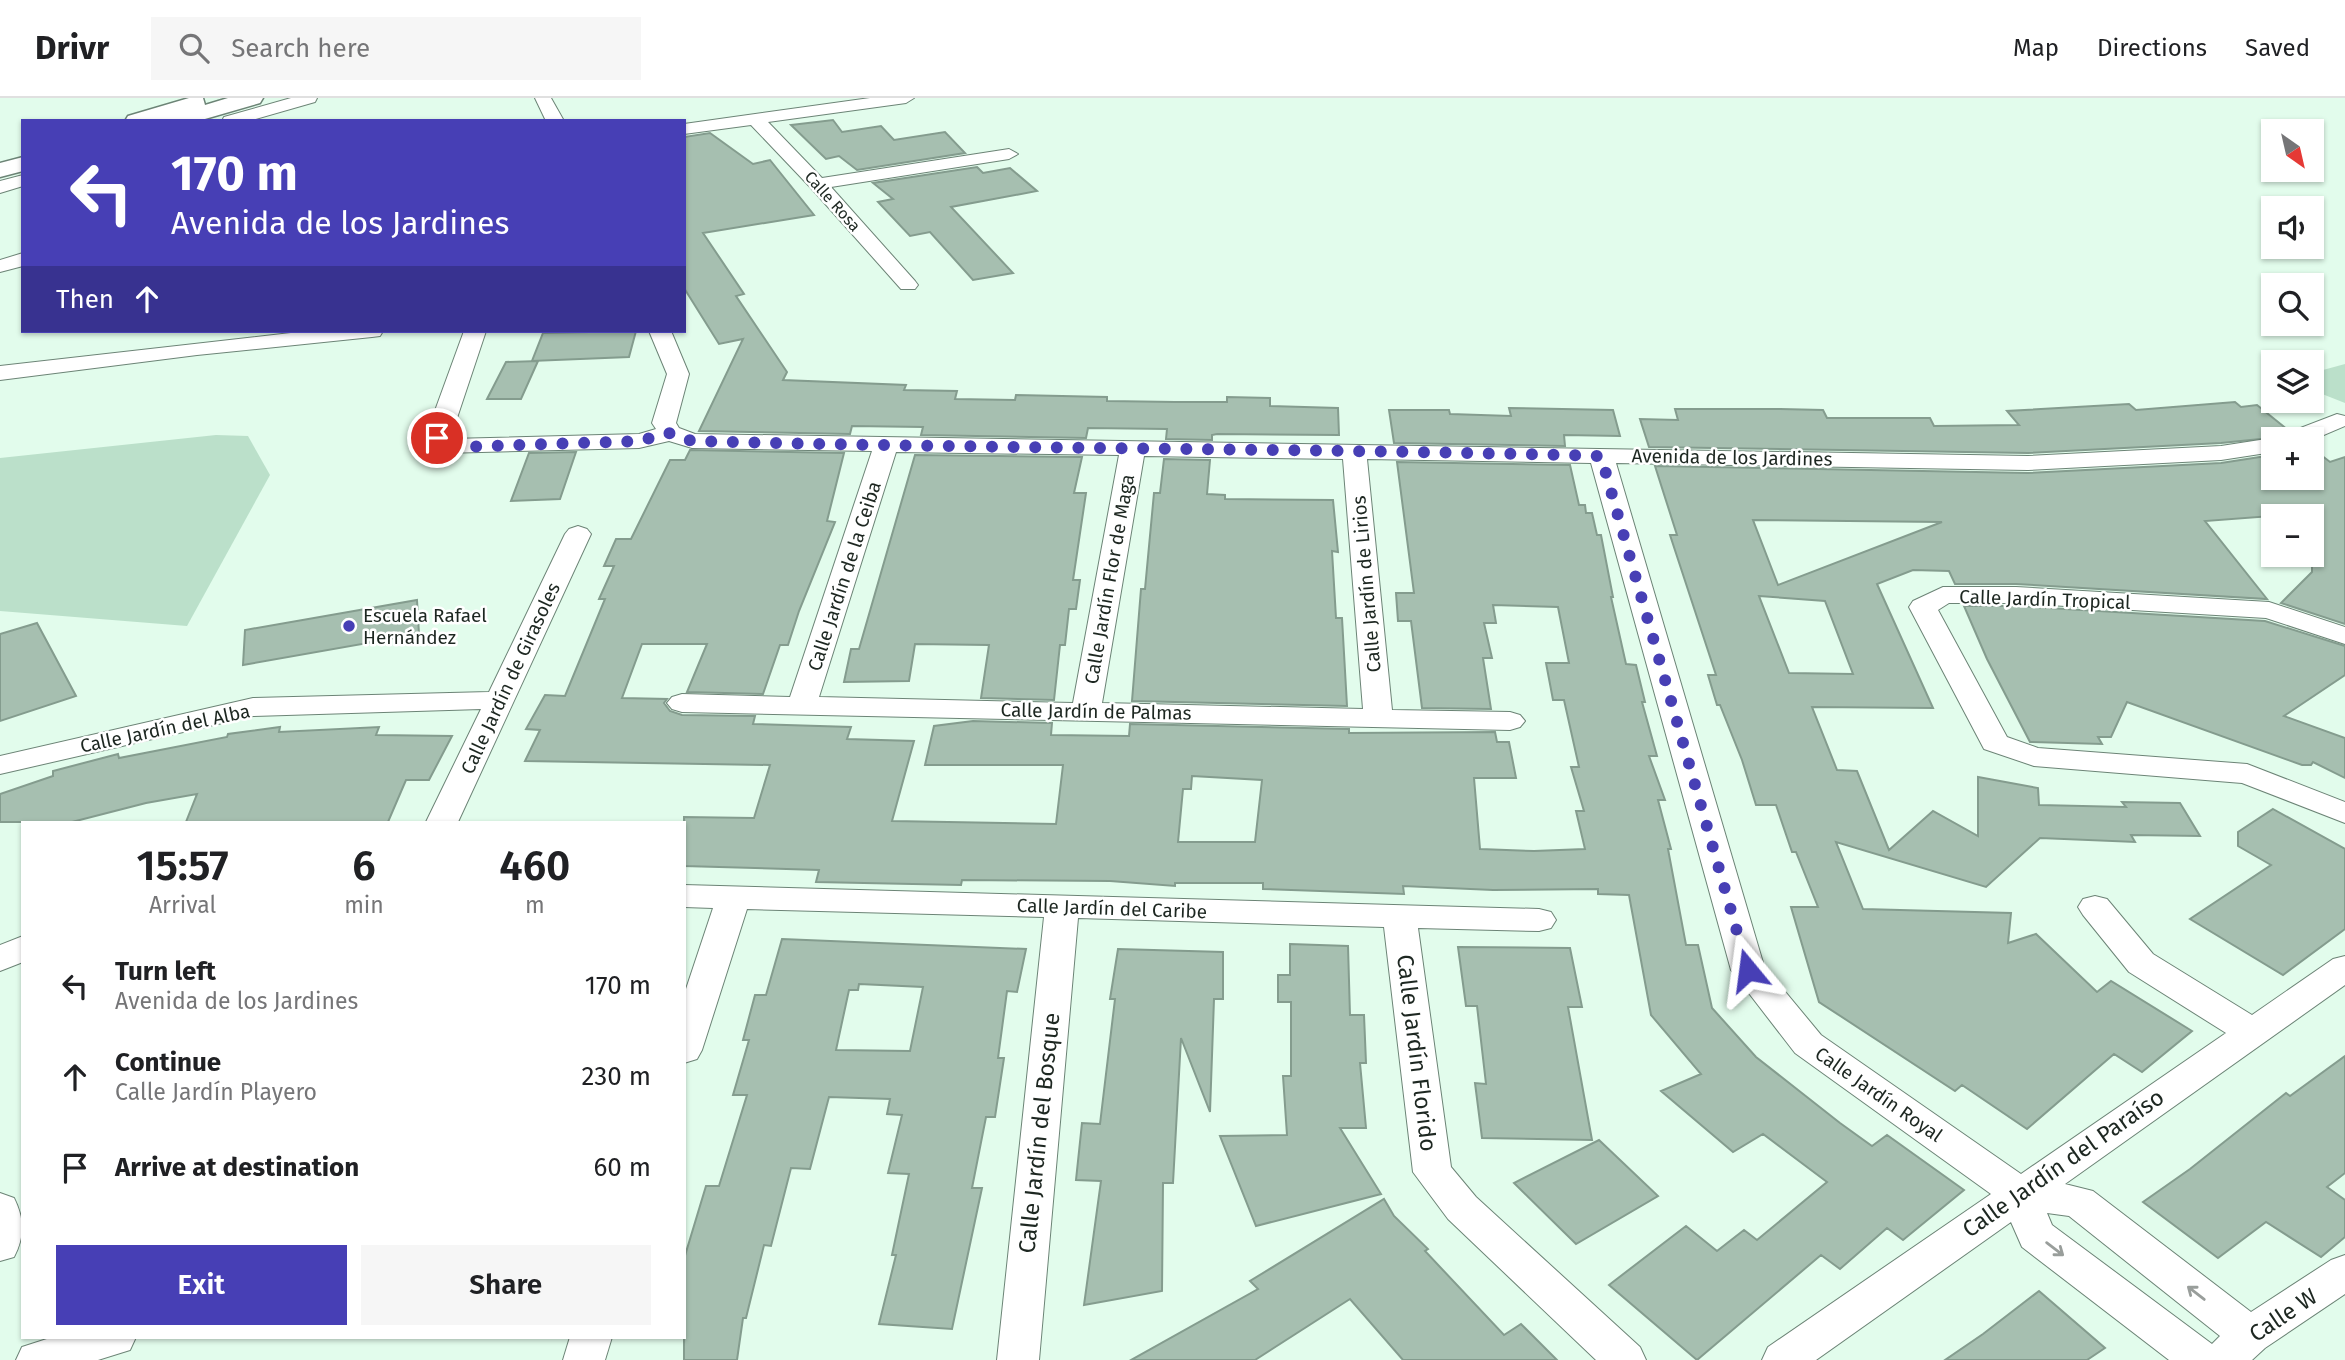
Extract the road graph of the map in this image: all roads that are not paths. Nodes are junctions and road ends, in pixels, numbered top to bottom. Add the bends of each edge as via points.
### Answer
1 (214, 98) edge
2 (252, 98) edge
3 (309, 98) edge
4 (543, 98) edge
5 (906, 98) edge
6 (143, 119) edge
7 (180, 119) edge
8 (237, 119) edge
9 (554, 119) edge
10 (756, 120) junction
11 (686, 129) edge
12 (21, 154) edge
13 (1009, 154) dead end
14 (0, 159) edge
15 (21, 165) edge
16 (0, 170) edge
17 (21, 181) edge
18 (818, 184) junction
19 (0, 187) edge
20 (21, 259) edge
21 (0, 266) edge
22 (908, 285) dead end
23 (333, 333) edge
24 (474, 333) edge
25 (661, 333) edge
26 (196, 340) edge
27 (0, 373) edge
28 (2337, 421) dead end
29 (2322, 427) edge
30 (670, 433) junction
31 (886, 446) junction
32 (1133, 447) junction
33 (2261, 447) edge
34 (1354, 450) junction
35 (1601, 456) junction
36 (578, 534) dead end
37 (2345, 636) edge
38 (500, 700) junction
39 (682, 703) dead end
40 (802, 705) junction
41 (1086, 711) junction
42 (1378, 718) junction
43 (1510, 721) dead end
44 (0, 765) edge
45 (2345, 813) edge
46 (442, 821) edge
47 (686, 896) edge
48 (733, 899) junction
49 (1062, 906) junction
50 (2095, 907) dead end
51 (1400, 917) junction
52 (1539, 920) dead end
53 (21, 949) edge
54 (0, 959) edge
55 (2345, 968) edge
56 (2252, 1032) junction
57 (686, 1044) edge
58 (2020, 1193) junction
59 (2345, 1272) edge
60 (108, 1339) edge
61 (590, 1339) edge
62 (2237, 1347) edge
63 (37, 1360) edge
64 (584, 1360) edge
65 (1018, 1360) edge
66 (1625, 1360) edge
67 (1783, 1360) edge
68 (2201, 1360) edge

1 - 6 main road
2 - 7 main road
3 - 8 street
4 - 9 street
5 - 10 street
10 - 11 street
10 - 18 street, Calle Rosa
12 - 14 main road
13 - 18 street
15 - 16 main road
17 - 19 street
18 - 22 street, Calle Rosa
20 - 21 street
23 - 26 street
24 - 30 street via 437,438 443,446 639,441
25 - 30 street via 678,374 664,423
26 - 27 street
28 - 29 street
30 - 31 street, Avenida de los Jardines via 692,441
31 - 32 street, Avenida de los Jardines
31 - 40 street, Calle Jardín de la Ceiba
32 - 34 street, Avenida de los Jardines
32 - 41 street, Calle Jardín Flor de Maga
33 - 35 street, Avenida de los Jardines via 2028,463
34 - 35 street, Avenida de los Jardines
34 - 42 street, Calle Jardín de Lirios
35 - 58 street, Calle Jardín Royal via 1748,970 1808,1044
36 - 38 street, Calle Jardín de Girasoles
37 - 45 street, Calle Jardín Tropical via 2269,610 2016,595 1942,595 1923,607 1995,743 2034,757 2246,774
38 - 44 street, Calle Jardín del Alba via 253,707
38 - 46 street, Calle Jardín de Girasoles
39 - 40 street, Calle Jardín de Palmas
40 - 41 street, Calle Jardín de Palmas
41 - 42 street, Calle Jardín de Palmas
42 - 43 street, Calle Jardín de Palmas
47 - 48 street, Calle Jardín del Caribe
48 - 49 street, Calle Jardín del Caribe
48 - 57 street
49 - 51 street, Calle Jardín del Caribe
49 - 65 street, Calle Jardín del Bosque
50 - 56 street via 2141,963
51 - 52 street, Calle Jardín del Caribe
51 - 66 street, Calle Jardín Florido via 1433,1172 1462,1208
53 - 54 street
55 - 56 street, Calle Jardín del Paraíso
56 - 58 street, Calle Jardín del Paraíso
62 -> 58 street, Calle Jardín Royal via 2078,1202
58 - 67 street, Calle Jardín del Paraíso
58 -> 68 street via 2036,1235
59 - 62 street, Calle W
60 - 63 street
61 - 64 street

